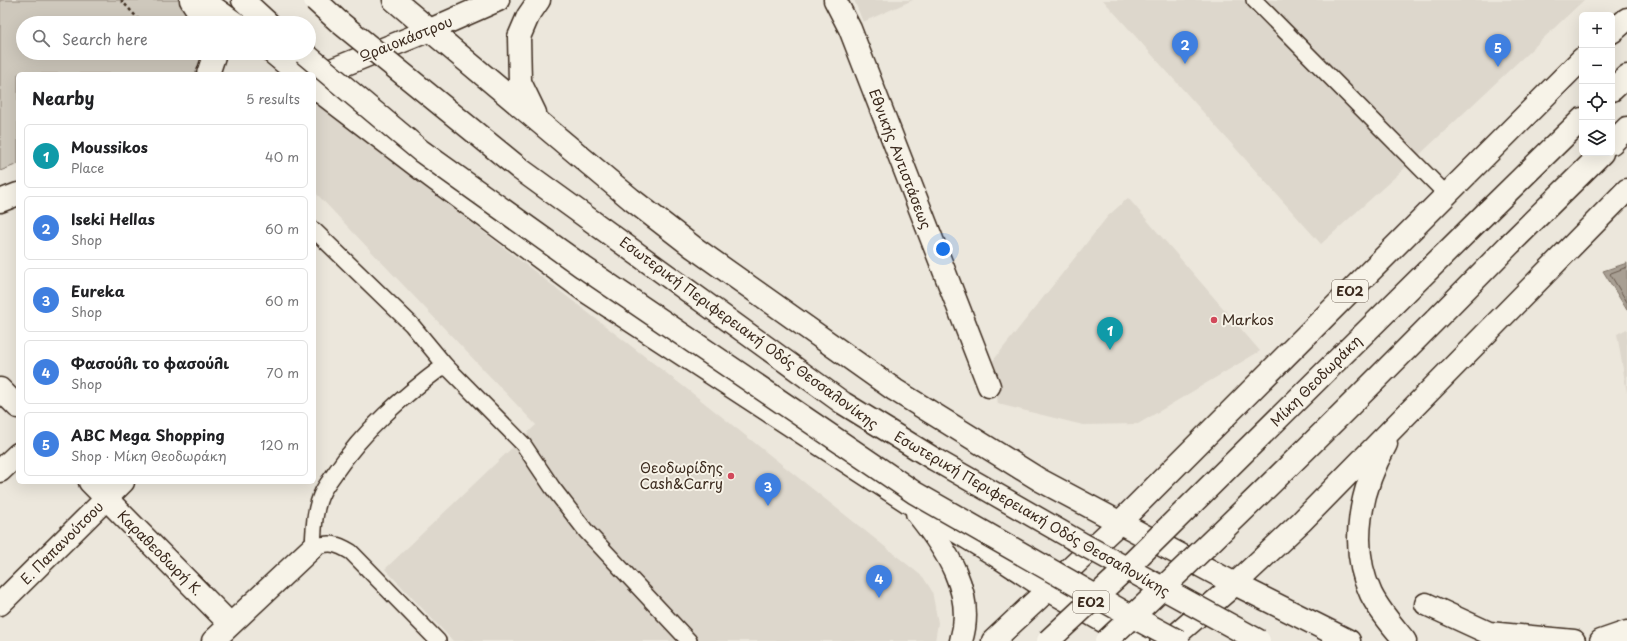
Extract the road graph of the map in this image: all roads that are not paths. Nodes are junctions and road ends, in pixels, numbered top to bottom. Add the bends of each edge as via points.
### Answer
1 (191, 0) edge
2 (203, 0) edge
3 (243, 0) edge
4 (315, 0) edge
5 (394, 0) edge
6 (498, 0) edge
7 (539, 0) edge
8 (835, 0) edge
9 (1254, 0) edge
10 (201, 16) edge
11 (225, 16) edge
12 (260, 16) edge
13 (1627, 19) edge
14 (1615, 29) edge
15 (430, 30) junction
16 (213, 60) edge
17 (281, 60) edge
18 (312, 60) edge
19 (1579, 62) edge
20 (209, 72) edge
21 (296, 72) edge
22 (316, 76) edge
23 (1627, 76) edge
24 (1615, 87) edge
25 (316, 89) edge
26 (539, 120) junction
27 (1581, 120) edge
28 (1627, 128) edge
29 (1615, 140) edge
30 (1599, 156) edge
31 (1627, 190) edge
32 (1446, 194) junction
33 (16, 195) edge
34 (0, 201) edge
35 (316, 232) edge
36 (445, 365) junction
37 (989, 386) dead end
38 (0, 389) edge
39 (1424, 396) junction
40 (16, 405) edge
41 (16, 456) edge
42 (0, 471) edge
43 (92, 484) edge
44 (121, 484) edge
45 (106, 499) junction
46 (907, 501) junction
47 (1119, 523) junction
48 (313, 547) junction
49 (1235, 584) junction
50 (1047, 589) junction
51 (0, 604) edge
52 (1426, 604) dead end
53 (230, 624) junction
54 (1627, 632) edge
55 (213, 641) edge
56 (438, 641) edge
57 (689, 641) edge
58 (960, 641) edge
59 (993, 641) edge
60 (1048, 641) edge
61 (1106, 641) edge
62 (1138, 641) edge
63 (1169, 641) edge
64 (1178, 641) edge
65 (1259, 641) edge
66 (1349, 641) edge
67 (1405, 641) edge
68 (1574, 641) edge
69 (1601, 641) edge

1 - 10 main road
2 - 11 main road
3 - 12 main road
4 - 65 main road, Εσωτερική Περιφερειακή Οδός Θεσσαλονίκης, bridge via 520,169 844,404 954,471
5 - 15 main road
6 - 15 main road, Ωραιοκάστρου
7 - 26 main road via 528,16 519,37 520,82
8 - 37 main road, Εθνικής Αντιστάσεως via 850,29
9 - 32 lane
13 - 14 main road
15 - 22 main road, Ωραιοκάστρου
15 - 26 main road
16 - 20 main road
17 - 21 main road
18 - 64 main road, bridge via 421,151 584,267 915,493 1122,612
19 - 32 main road, ΕΟ2
23 - 24 main road
25 - 46 main road via 584,290
26 - 47 main road via 631,199 693,247 855,363 1026,472
27 - 60 main road, Μίκη Θεοδωράκη / ΕΟ2, bridge via 1133,562
28 - 29 main road
30 - 61 main road, ΕΟ2, bridge via 1270,486
31 - 39 main road
32 - 47 main road, ΕΟ2
33 - 34 main road
35 - 36 lane via 411,324
36 - 48 lane via 417,385 380,419 347,455 323,492 316,511
36 - 57 lane via 523,444 586,532
38 - 40 main road
39 - 49 main road via 1301,522
39 - 67 main road via 1381,452 1366,490 1359,529 1362,565 1367,584 1385,617
41 - 42 main road
43 - 45 main road, Καραθεοδωρή Κ.
44 - 45 main road, Ε. Παπανούτσου
45 - 51 main road, Ε. Παπανούτσου
45 - 53 main road, Καραθεοδωρή Κ.
46 - 50 main road
46 - 58 main road via 935,535 955,571 965,615
47 - 49 main road
47 - 50 main road, ΕΟ2
48 - 53 main road
48 - 56 lane via 326,543 339,545 351,552
49 - 63 main road
49 - 66 main road
50 - 59 main road, ΕΟ2
50 - 62 main road
52 - 68 main road via 1489,633
53 - 55 main road
54 - 69 main road

